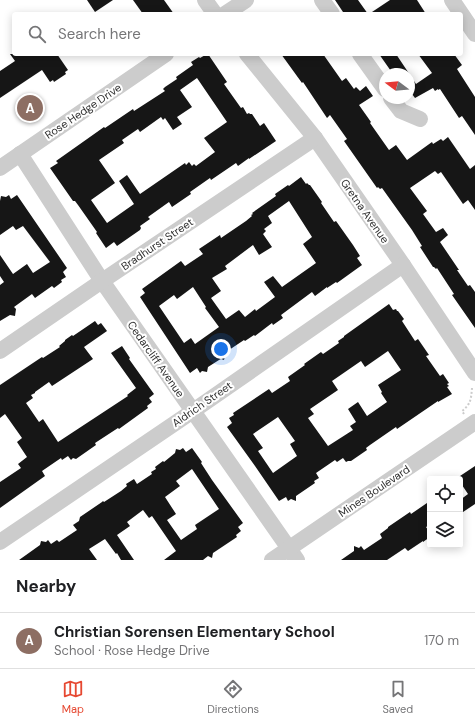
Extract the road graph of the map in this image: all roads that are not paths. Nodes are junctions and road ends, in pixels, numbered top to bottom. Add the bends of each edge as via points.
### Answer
1 (205, 0) edge
2 (246, 0) edge
3 (322, 0) edge
4 (452, 0) edge
5 (214, 12) edge
6 (228, 12) edge
7 (331, 12) edge
8 (460, 12) edge
9 (463, 16) edge
10 (475, 34) edge
11 (163, 56) edge
12 (249, 56) edge
13 (361, 56) edge
14 (379, 81) edge
15 (396, 104) edge
16 (420, 119) dead end
17 (315, 138) junction
18 (20, 154) junction
19 (0, 168) edge
20 (403, 265) junction
21 (102, 281) junction
22 (0, 351) edge
23 (473, 381) edge
24 (193, 411) junction
25 (470, 419) edge
26 (0, 542) edge
27 (293, 554) edge
28 (272, 560) edge

1 - 5 street
2 - 6 street
3 - 7 street
4 - 8 street
9 - 10 street
11 - 18 street, Rose Hedge Drive
12 - 17 street, Gretna Avenue
13 - 14 street
15 - 16 street via 401,111
17 - 20 street, Gretna Avenue
17 - 21 street, Bradhurst Street
18 - 19 street, Rose Hedge Drive
18 - 21 street, Cedarcliff Avenue
20 - 23 street, Gretna Avenue
20 - 24 street, Aldrich Street
21 - 22 street, Bradhurst Street
21 - 24 street, Cedarcliff Avenue
24 - 26 street, Aldrich Street
24 - 27 street, Cedarcliff Avenue
25 - 27 street, Mines Boulevard
27 - 28 street, Mines Boulevard

